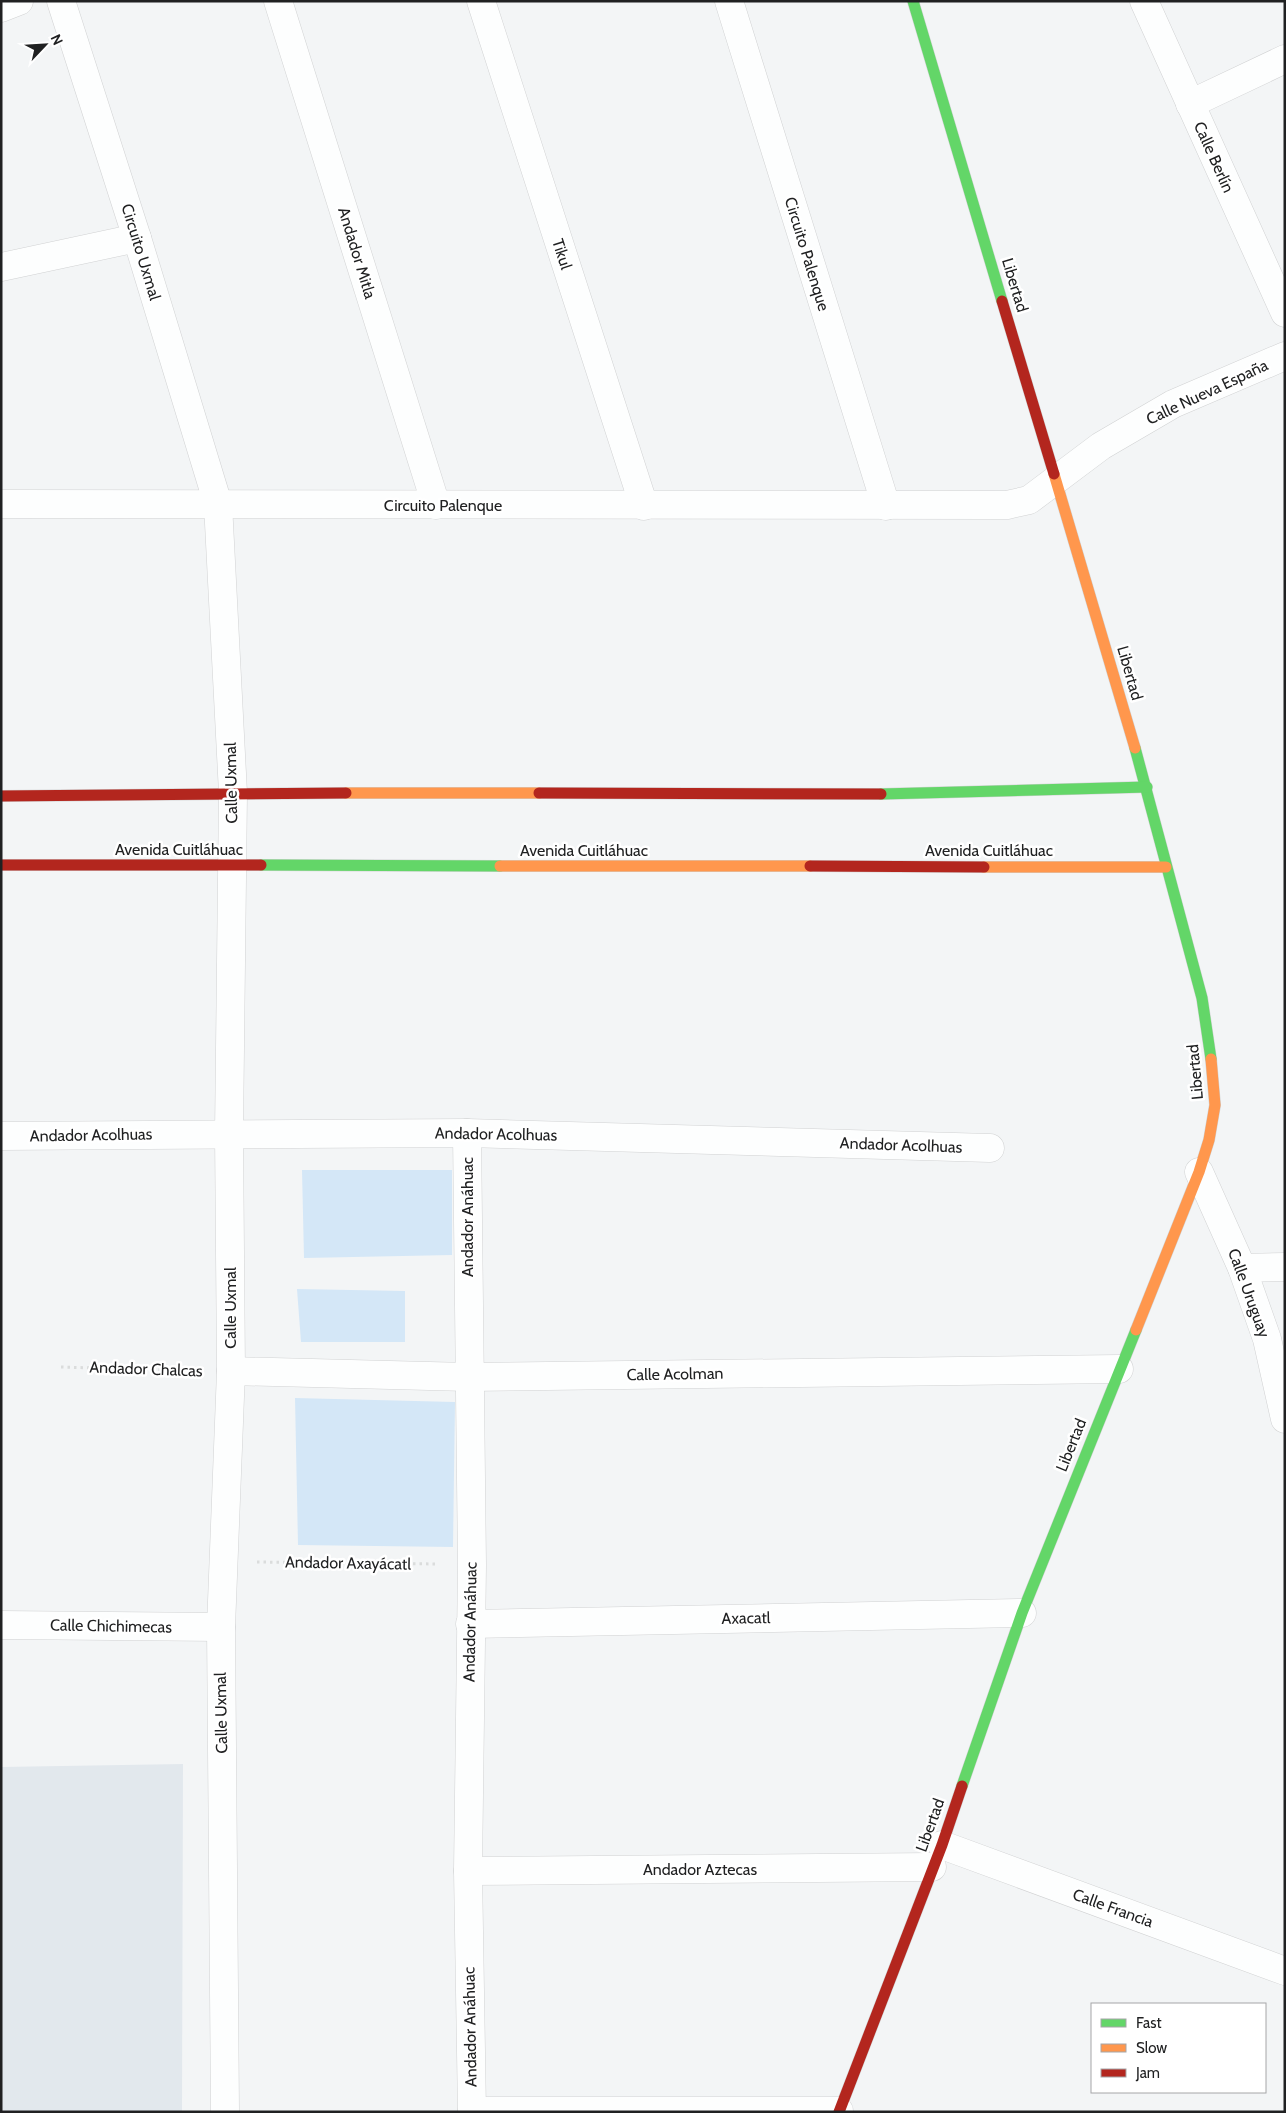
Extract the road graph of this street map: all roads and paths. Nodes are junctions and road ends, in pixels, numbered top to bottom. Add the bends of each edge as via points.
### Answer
1 (19, 1) edge
2 (61, 1) edge
3 (278, 1) edge
4 (481, 1) edge
5 (729, 1) edge
6 (913, 1) edge
7 (1144, 1) edge
8 (1, 8) edge
9 (1285, 59) edge
10 (1190, 104) junction
11 (137, 238) junction
12 (1, 267) edge
13 (1285, 312) edge
14 (1285, 356) edge
15 (1056, 481) junction
16 (1, 504) edge
17 (218, 504) junction
18 (436, 505) junction
19 (644, 506) junction
20 (886, 506) junction
21 (1147, 787) junction
22 (233, 793) junction
23 (1, 796) edge
24 (1, 866) edge
25 (232, 866) junction
26 (1166, 867) junction
27 (229, 1133) junction
28 (467, 1133) junction
29 (1, 1136) edge
30 (990, 1148) dead end
31 (1199, 1172) junction
32 (1285, 1267) edge
33 (1242, 1268) junction
34 (61, 1367) dead end
35 (1119, 1369) junction
36 (231, 1372) junction
37 (468, 1377) junction
38 (1285, 1419) edge
39 (224, 1562) junction
40 (472, 1565) junction
41 (1022, 1613) junction
42 (470, 1624) junction
43 (1, 1625) edge
44 (220, 1628) junction
45 (937, 1856) junction
46 (468, 1870) junction
47 (1285, 1971) edge
48 (839, 2111) edge
49 (225, 2112) edge
50 (472, 2112) edge

1 - 8 street
2 - 11 street, Circuito Uxmal
3 - 18 street, Andador Mitla
4 - 19 street, Tikul
5 - 20 street, Circuito Palenque
6 - 15 main road, Libertad
7 - 10 street, Calle Berlín
9 - 10 street
10 - 13 street, Calle Berlín
11 - 12 street
11 - 17 street, Circuito Uxmal
14 - 15 street, Calle Nueva España via 1173,404 1101,446
15 - 20 street, Circuito Palenque via 1029,500 1008,505
15 - 21 main road, Libertad
16 - 17 street, Circuito Palenque
17 - 18 street, Circuito Palenque
17 - 22 street, Calle Uxmal
18 - 19 street, Circuito Palenque
19 - 20 street, Circuito Palenque
21 - 22 main road via 930,794
21 - 26 main road, Libertad
22 - 23 main road
22 - 25 street, Calle Uxmal
24 - 25 main road, Avenida Cuitláhuac
25 - 26 main road, Avenida Cuitláhuac
25 - 27 street, Calle Uxmal
26 - 31 main road, Libertad via 1202,998 1213,1069 1214,1105 1209,1140
27 - 28 street, Andador Acolhuas
27 - 29 street, Andador Acolhuas
27 - 36 street, Calle Uxmal
28 - 30 street, Andador Acolhuas
28 - 37 street, Andador Anáhuac
31 - 33 street, Calle Uruguay
31 - 35 main road, Libertad
32 - 33 street
33 - 38 street, Calle Uruguay via 1267,1339
34 - 36 path, Andador Chalcas
35 - 37 street, Calle Acolman
35 - 41 main road, Libertad
36 - 37 street, Calle Acolman
36 - 39 street, Calle Uxmal
37 - 40 street, Andador Anáhuac
39 - 40 path, Andador Axayácatl
39 - 44 street, Calle Uxmal
40 - 42 street, Andador Anáhuac
41 - 42 street, Axacatl
41 - 45 main road, Libertad
42 - 46 street, Andador Anáhuac
43 - 44 street, Calle Chichimecas
44 - 49 street, Calle Uxmal
45 - 46 street, Andador Aztecas
45 - 47 street, Calle Francia
45 - 48 main road, Libertad
46 - 50 street, Andador Anáhuac
48 - 50 street

